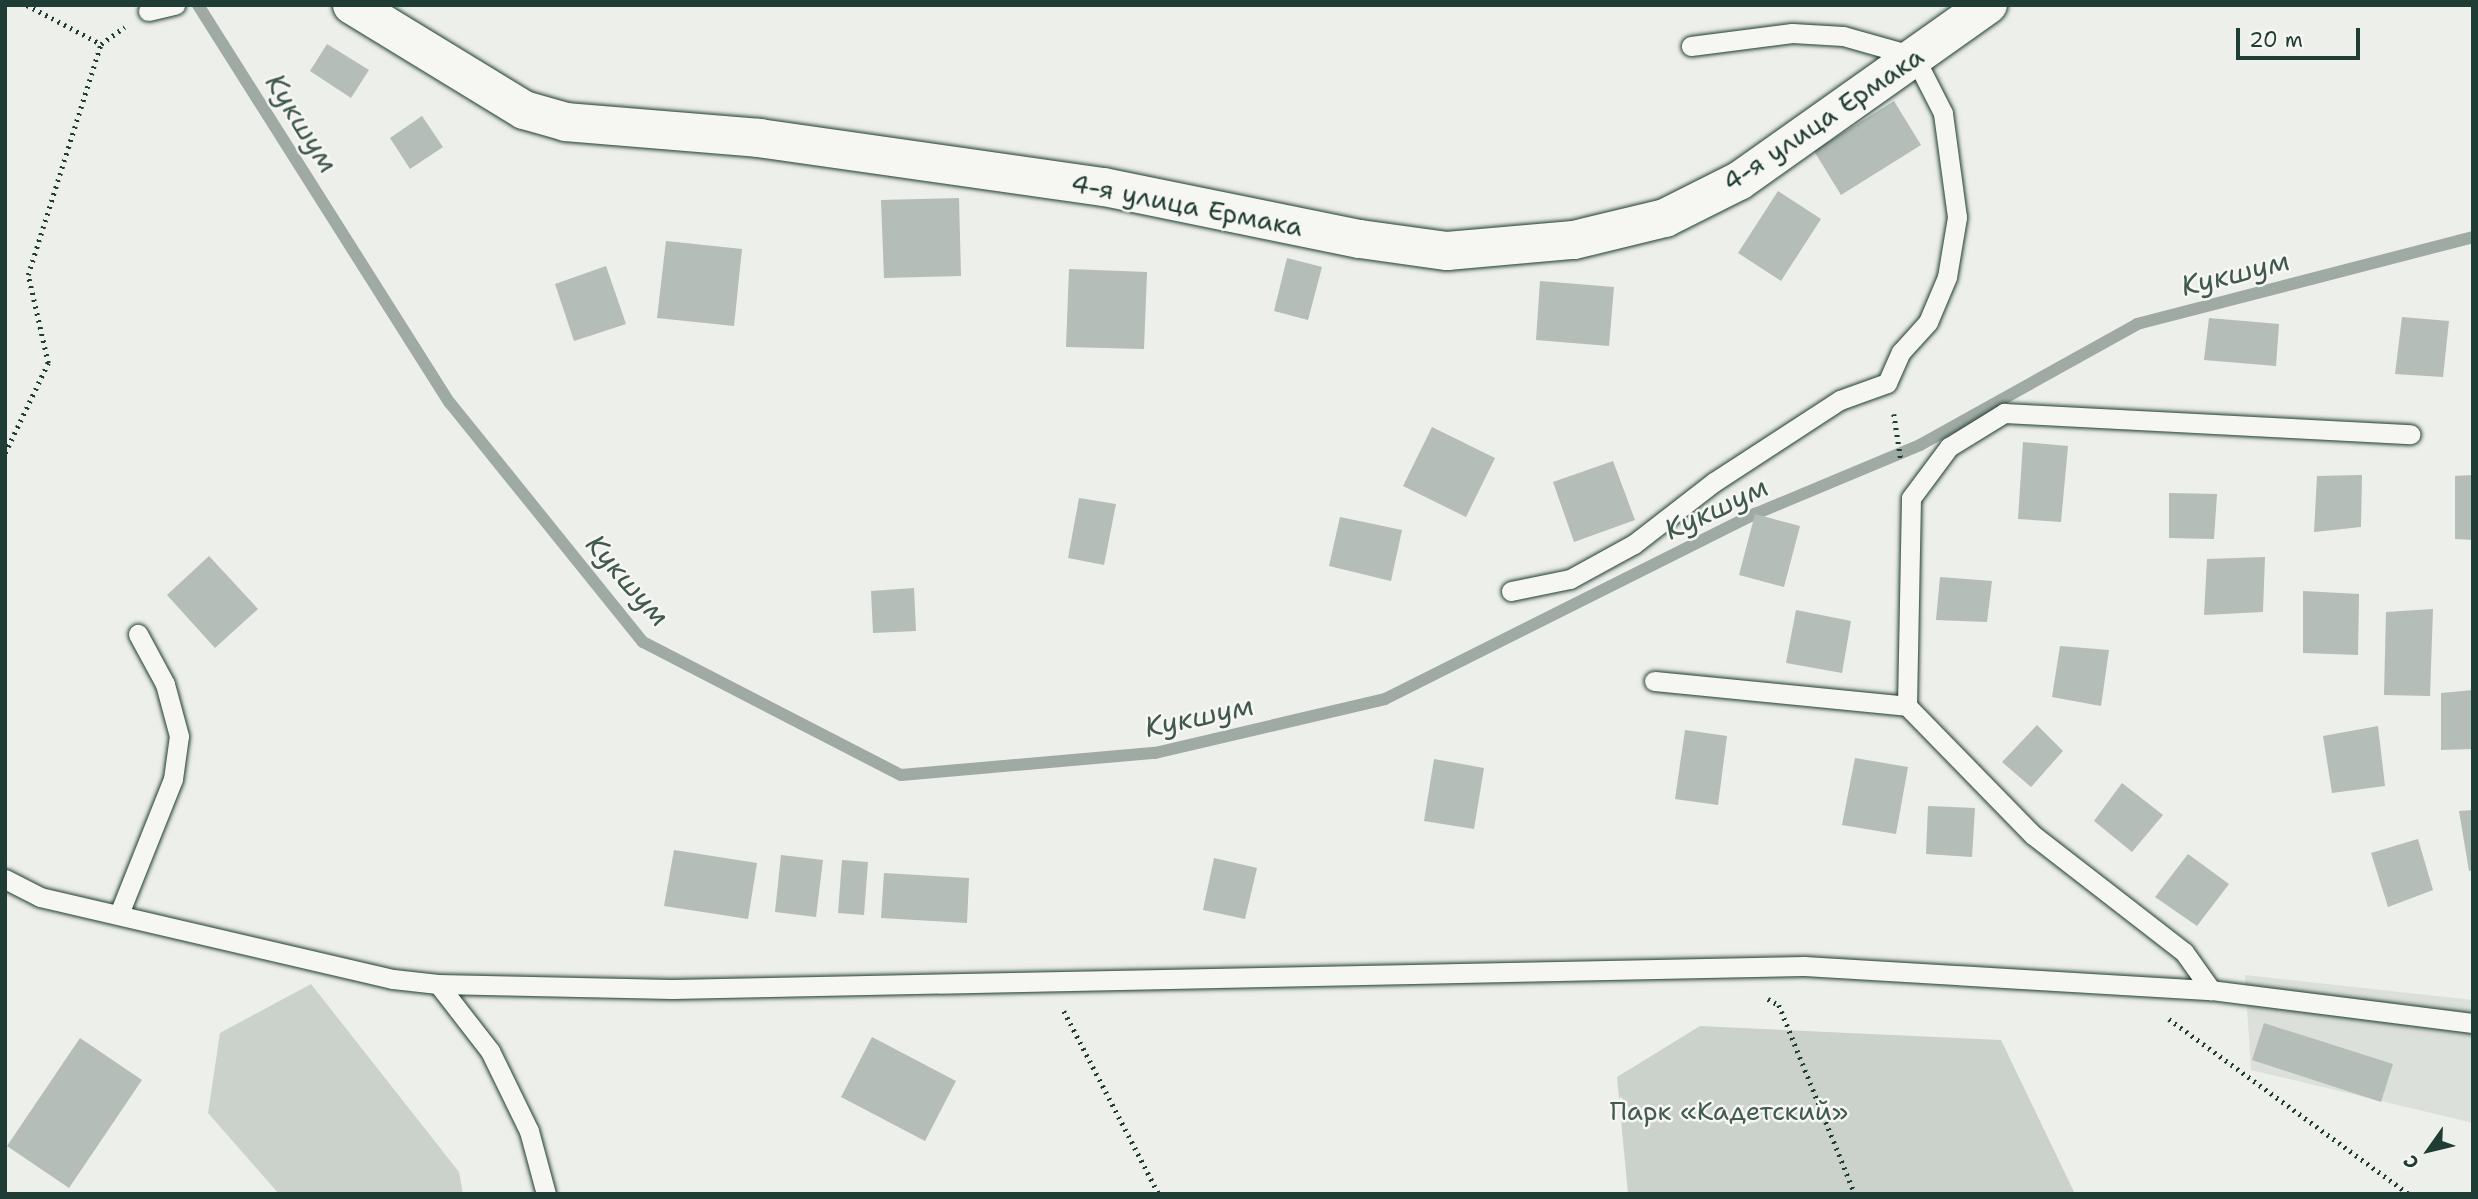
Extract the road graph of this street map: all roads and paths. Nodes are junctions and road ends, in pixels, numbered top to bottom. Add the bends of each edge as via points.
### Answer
1 (27, 5) edge
2 (175, 5) edge
3 (352, 5) edge
4 (1988, 5) edge
5 (148, 10) joint
6 (101, 44) junction
7 (1691, 46) dead end
8 (1914, 56) junction
9 (1897, 428) dead end
10 (2410, 434) dead end
11 (5, 453) edge
12 (1902, 470) dead end
13 (1511, 591) dead end
14 (138, 634) dead end
15 (1654, 681) dead end
16 (1907, 706) junction
17 (5, 878) edge
18 (119, 914) junction
19 (1713, 968) junction
20 (1049, 981) junction
21 (438, 984) junction
22 (2117, 985) junction
23 (2211, 990) junction
24 (2473, 1023) edge
25 (546, 1194) edge
26 (1159, 1194) edge
27 (1856, 1194) edge
28 (2409, 1194) edge

1 - 6 path
2 - 5 lane
3 - 8 street, 4-я улица Ермака via 524,110 566,122 759,138 1090,185 1360,239 1447,251 1574,240 1665,218 1739,181
4 - 8 street, 4-я улица Ермака
5 - 6 path
6 - 11 path via 28,275 48,363
7 - 8 lane via 1792,33 1843,36
8 - 13 lane via 1942,113 1957,217 1947,277 1928,322 1901,352 1887,383 1829,408 1714,482 1634,544 1570,579
9 - 12 path
10 - 16 lane via 2004,413 1949,447 1911,498
14 - 18 lane via 164,684 179,736 173,779
15 - 16 lane
16 - 23 lane via 2033,835 2184,952
17 - 18 lane via 40,897
18 - 21 lane via 393,979
19 - 20 lane
19 - 22 lane via 1804,966
19 - 27 path via 1779,1005
20 - 21 lane via 672,989
20 - 26 path
21 - 25 lane via 490,1051 529,1131
22 - 23 lane
22 - 28 path via 2197,1037
23 - 24 lane

